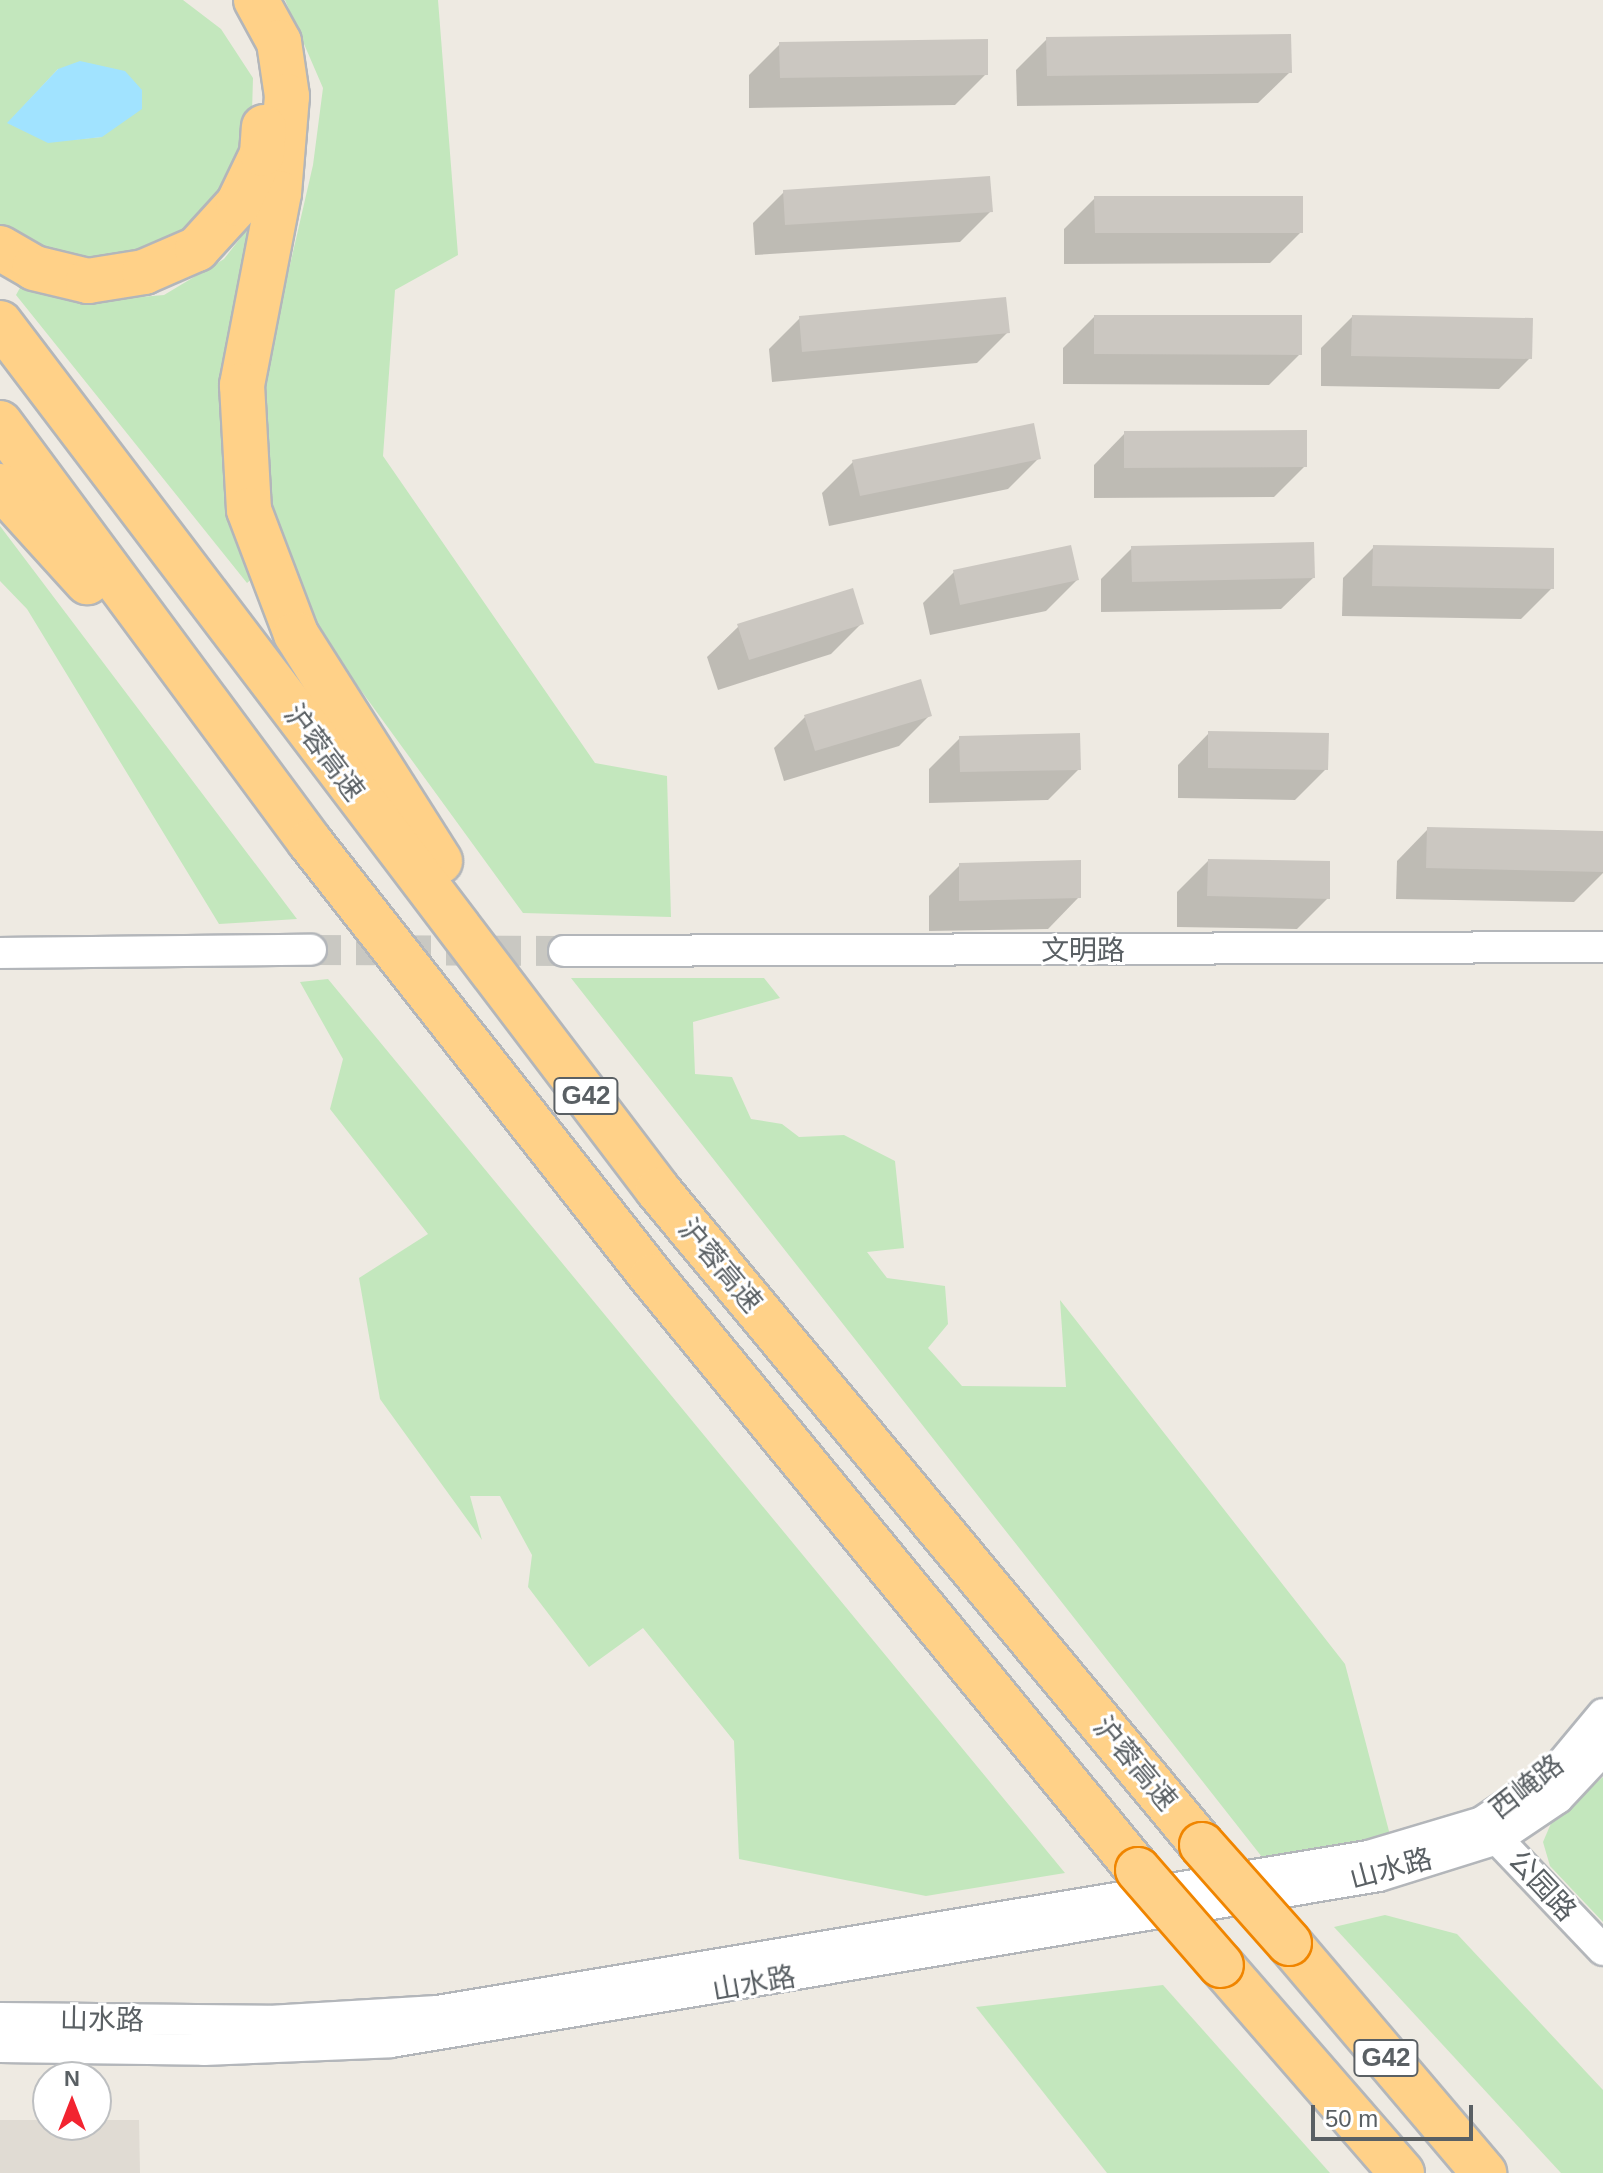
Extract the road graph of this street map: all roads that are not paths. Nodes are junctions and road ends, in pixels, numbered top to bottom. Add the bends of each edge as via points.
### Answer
1 (231, 0) edge
2 (256, 0) edge
3 (0, 248) edge
4 (0, 323) edge
5 (0, 423) edge
6 (0, 486) edge
7 (201, 701) junction
8 (1603, 947) edge
9 (311, 950) tunnel mouth
10 (564, 951) tunnel mouth
11 (0, 953) edge
12 (658, 1190) junction
13 (1603, 1714) edge
14 (1603, 1750) edge
15 (1489, 1830) junction
16 (1603, 1950) edge
17 (0, 2018) edge
18 (0, 2047) edge
19 (1402, 2173) edge
20 (1484, 2173) edge

1 - 3 highway via 259,48 262,154 238,204 197,249 144,272 88,281 34,268
2 - 12 highway via 279,42 287,96 279,193 242,385 249,510 269,572 338,706
4 - 12 highway, 沪蓉高速 / G42
5 - 7 highway, 沪蓉高速 / G42
6 - 7 highway
7 - 19 highway, 沪蓉高速 / G42, bridge via 652,1277 1138,1870
8 - 10 street, 文明路
9 - 11 street
12 - 20 highway, 沪蓉高速 / G42, bridge via 1202,1845
13 - 15 street, 西崦路 via 1553,1774
14 - 15 street, 西崦路 via 1558,1798
15 - 16 street, 公园路
15 - 17 street, 山水路 via 1368,1856 437,2011 269,2021
15 - 18 street, 山水路 via 1379,1876 391,2042 204,2050

